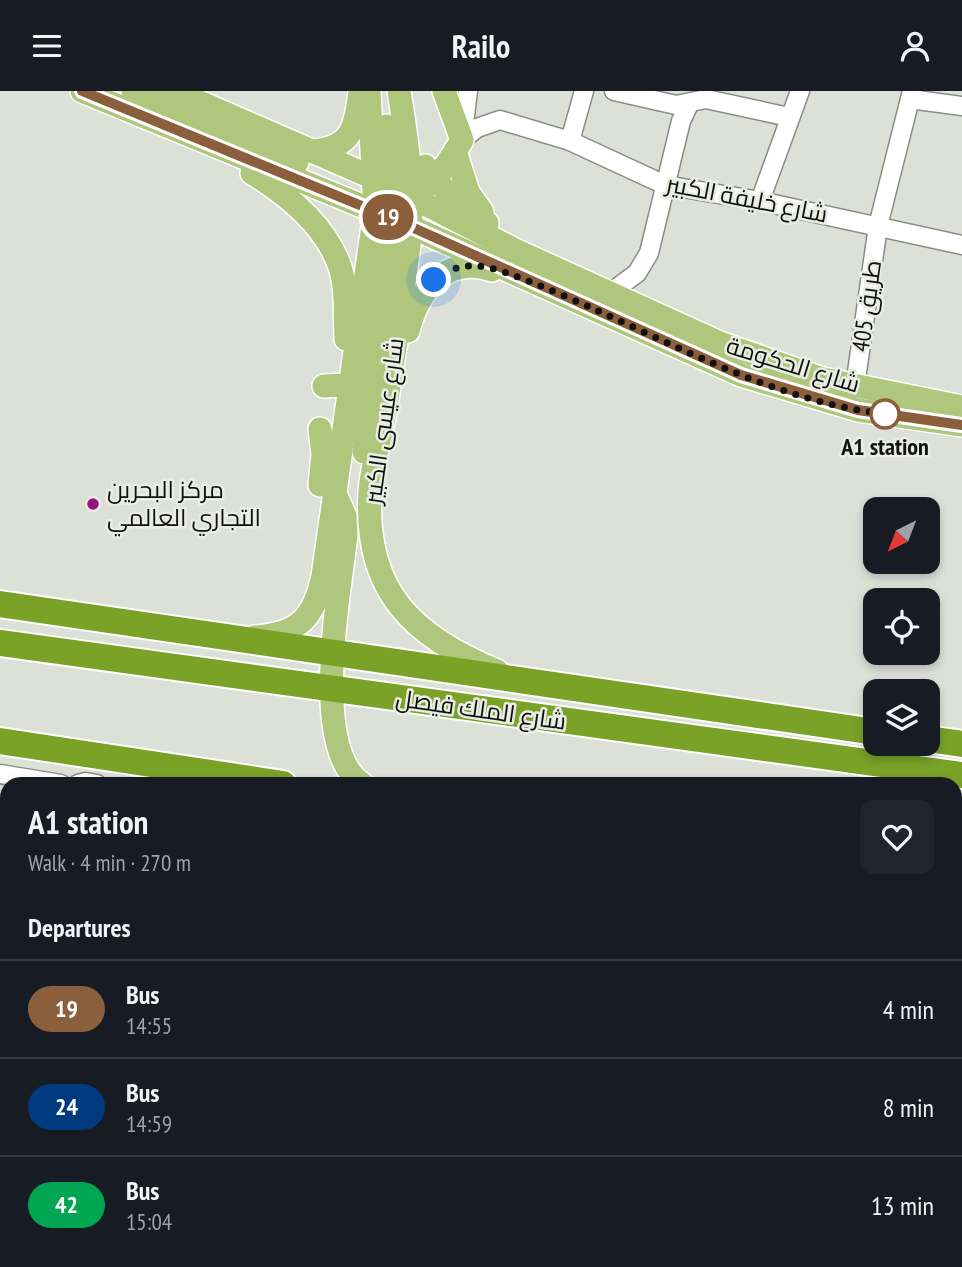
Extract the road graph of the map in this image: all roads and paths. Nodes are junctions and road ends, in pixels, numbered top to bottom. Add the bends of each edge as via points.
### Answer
1 (82, 91) edge
2 (134, 91) edge
3 (174, 91) edge
4 (360, 91) edge
5 (369, 91) edge
6 (383, 91) edge
7 (399, 91) edge
8 (433, 91) edge
9 (444, 91) edge
10 (468, 91) edge
11 (584, 91) edge
12 (614, 91) edge
13 (800, 91) edge
14 (911, 95) edge
15 (667, 97) edge
16 (736, 98) edge
17 (689, 104) junction
18 (962, 106) edge
19 (789, 117) junction
20 (405, 135) junction
21 (202, 140) junction
22 (570, 141) junction
23 (459, 146) junction
24 (311, 151) junction
25 (435, 179) junction
26 (665, 185) junction
27 (760, 201) junction
28 (392, 202) junction
29 (878, 226) junction
30 (493, 227) junction
31 (962, 245) edge
32 (517, 251) junction
33 (609, 294) junction
34 (563, 295) junction
35 (364, 383) junction
36 (324, 386) dead end
37 (855, 386) junction
38 (962, 407) edge
39 (377, 408) junction
40 (962, 425) edge
41 (320, 429) dead end
42 (334, 489) junction
43 (323, 576) junction
44 (0, 604) edge
45 (238, 638) junction
46 (0, 643) edge
47 (333, 655) junction
48 (516, 679) junction
49 (330, 690) junction
50 (863, 730) edge
51 (0, 741) edge
52 (940, 741) edge
53 (962, 744) edge
54 (0, 774) edge
55 (962, 775) edge
56 (18, 777) edge
57 (237, 777) edge
58 (355, 777) edge

1 - 21 main road, شارع الحكومة
2 - 28 main road
3 - 24 main road, شارع الحكومة
4 - 24 main road via 347,139 332,150
5 - 28 main road, شارع عيسى الكبير
6 - 28 main road
7 - 20 main road, شارع عيسى الكبير
8 - 23 main road via 445,106
9 - 23 main road
10 - 23 street
11 - 22 street
12 - 15 street
13 - 19 street
14 - 18 street
14 - 29 street, طريق 405
15 - 17 street
16 - 17 street
16 - 19 street
17 - 26 street
19 - 27 street
20 - 25 main road
20 - 28 main road, شارع عيسى الكبير
21 - 28 main road, شارع الحكومة
21 - 35 main road via 298,206 332,251 341,269
22 - 23 street, شارع خليفة الكبير via 500,120 477,128
22 - 26 street, شارع خليفة الكبير
23 - 25 main road
23 - 30 main road via 468,192
24 - 28 main road, شارع الحكومة
25 - 28 main road
25 - 30 main road
26 - 27 street, شارع خليفة الكبير
26 - 33 street via 644,264
27 - 29 street, شارع خليفة الكبير
28 - 32 main road, شارع الحكومة
28 - 34 main road, شارع الحكومة
28 - 35 main road, شارع عيسى الكبير
28 - 35 main road, شارع عيسى الكبير
29 - 31 street, شارع خليفة الكبير
29 - 37 street, طريق 405
30 - 32 main road
32 - 33 main road, شارع الحكومة
33 - 37 main road, شارع الحكومة via 785,368
34 - 35 main road via 482,266 450,270 420,297 406,339
34 - 40 main road, شارع الحكومة via 704,360 780,388 858,410
35 - 36 main road
35 - 39 main road
35 - 39 main road, شارع عيسى الكبير
35 - 42 main road, شارع عيسى الكبير
37 - 38 main road, شارع الحكومة
39 - 48 main road, شارع عيسى الكبير via 371,535 384,579 409,619 442,645
41 - 43 main road via 323,454 316,526
42 - 43 main road, شارع عيسى الكبير
42 - 47 main road, شارع عيسى الكبير via 345,516 346,535
43 - 45 main road, شارع عيسى الكبير via 313,608 302,623 276,636
44 - 45 highway, شارع الملك فيصل
45 - 47 highway, شارع الملك فيصل
46 - 49 highway, شارع الملك فيصل
47 - 48 highway, شارع الملك فيصل
47 - 49 main road, شارع عيسى الكبير
48 - 50 highway, شارع الملك فيصل
49 - 55 highway, شارع الملك فيصل
49 - 58 main road, شارع عيسى الكبير via 342,757
51 - 57 highway
52 - 53 highway
54 - 56 street

